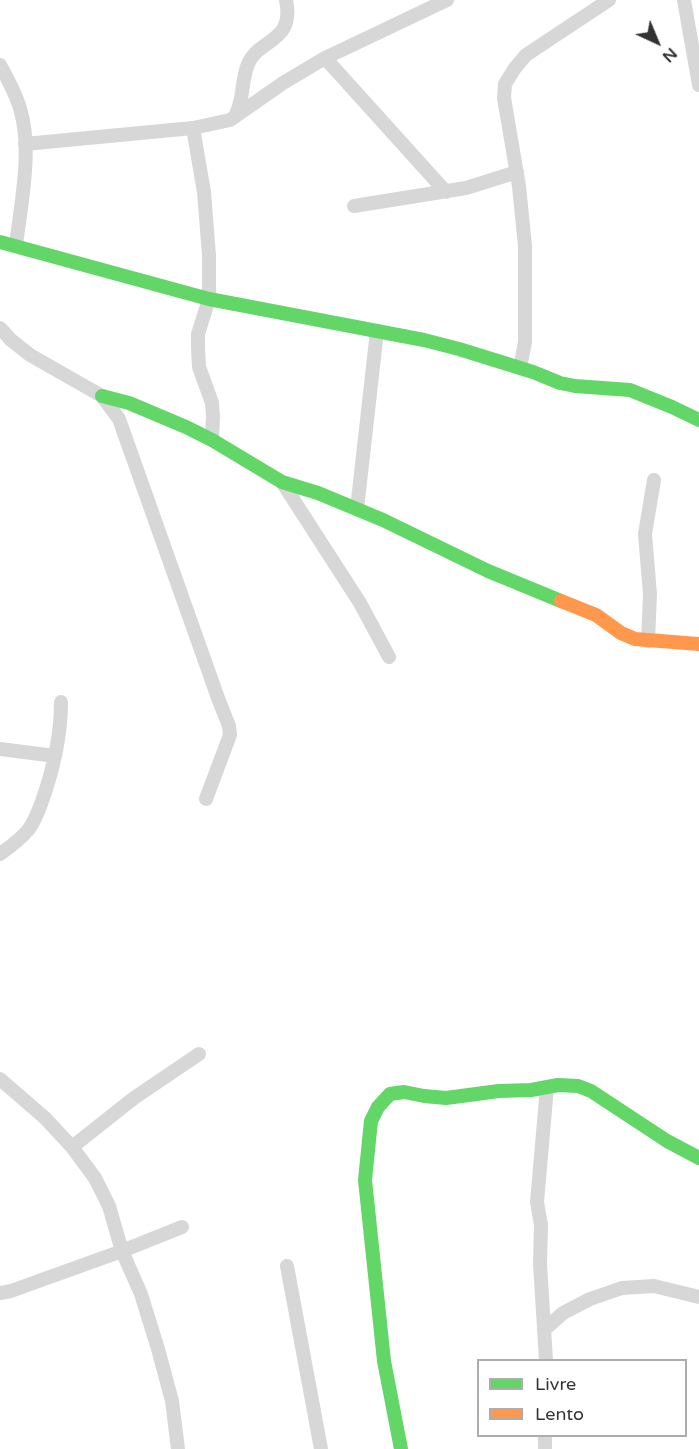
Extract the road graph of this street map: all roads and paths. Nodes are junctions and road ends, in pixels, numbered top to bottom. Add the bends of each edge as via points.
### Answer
1 (286, 0) edge
2 (447, 0) edge
3 (609, 0) edge
4 (684, 0) edge
5 (325, 58) junction
6 (0, 65) edge
7 (699, 86) edge
8 (236, 114) junction
9 (193, 128) junction
10 (25, 144) junction
11 (517, 172) junction
12 (446, 192) junction
13 (354, 206) dead end
14 (0, 242) edge
15 (16, 245) junction
16 (209, 299) junction
17 (0, 328) edge
18 (377, 331) junction
19 (520, 368) junction
20 (102, 396) junction
21 (699, 420) edge
22 (212, 440) junction
23 (654, 480) dead end
24 (282, 482) junction
25 (357, 509) junction
26 (648, 641) junction
27 (699, 644) edge
28 (389, 657) dead end
29 (61, 702) dead end
30 (0, 749) edge
31 (55, 756) junction
32 (206, 799) dead end
33 (0, 854) edge
34 (199, 1053) dead end
35 (0, 1079) edge
36 (547, 1087) junction
37 (72, 1147) junction
38 (699, 1158) edge
39 (182, 1227) dead end
40 (122, 1251) junction
41 (286, 1266) dead end
42 (0, 1293) edge
43 (699, 1297) edge
44 (544, 1330) junction
45 (546, 1359) edge
46 (178, 1449) edge
47 (321, 1449) edge
48 (401, 1449) edge

1 - 8 street via 285,25 276,39 249,63
2 - 5 street
3 - 11 street via 526,55 505,84
4 - 7 street
5 - 8 street
5 - 12 street
6 - 10 street via 21,110
8 - 9 street via 230,120
9 - 10 street
9 - 16 street via 206,212
10 - 15 street
11 - 12 street
11 - 19 street via 525,246 525,342
12 - 13 street
14 - 15 street
15 - 16 street
16 - 18 street
16 - 22 street via 198,334 198,348 199,367 212,403
17 - 20 street via 30,355
18 - 19 street via 459,349
18 - 25 street
19 - 21 street via 575,386 630,390
20 - 22 street via 129,403
20 - 32 street via 119,419 229,726 228,742
22 - 24 street
23 - 26 street via 645,534 650,594
24 - 25 street
24 - 28 street via 360,603
25 - 26 street via 488,571 596,615 621,633
26 - 27 street
29 - 31 street
30 - 31 street
31 - 33 street via 48,785 29,830
34 - 37 street
35 - 37 street
36 - 38 street via 578,1086 591,1091
36 - 44 street via 537,1202
36 - 48 street via 446,1098 390,1094 371,1121 365,1180 384,1361
37 - 40 street via 95,1178 109,1206
39 - 40 street
40 - 42 street
40 - 46 street via 141,1294 158,1349 172,1401
41 - 47 street
43 - 44 street via 654,1286 622,1288 563,1313
44 - 45 street

